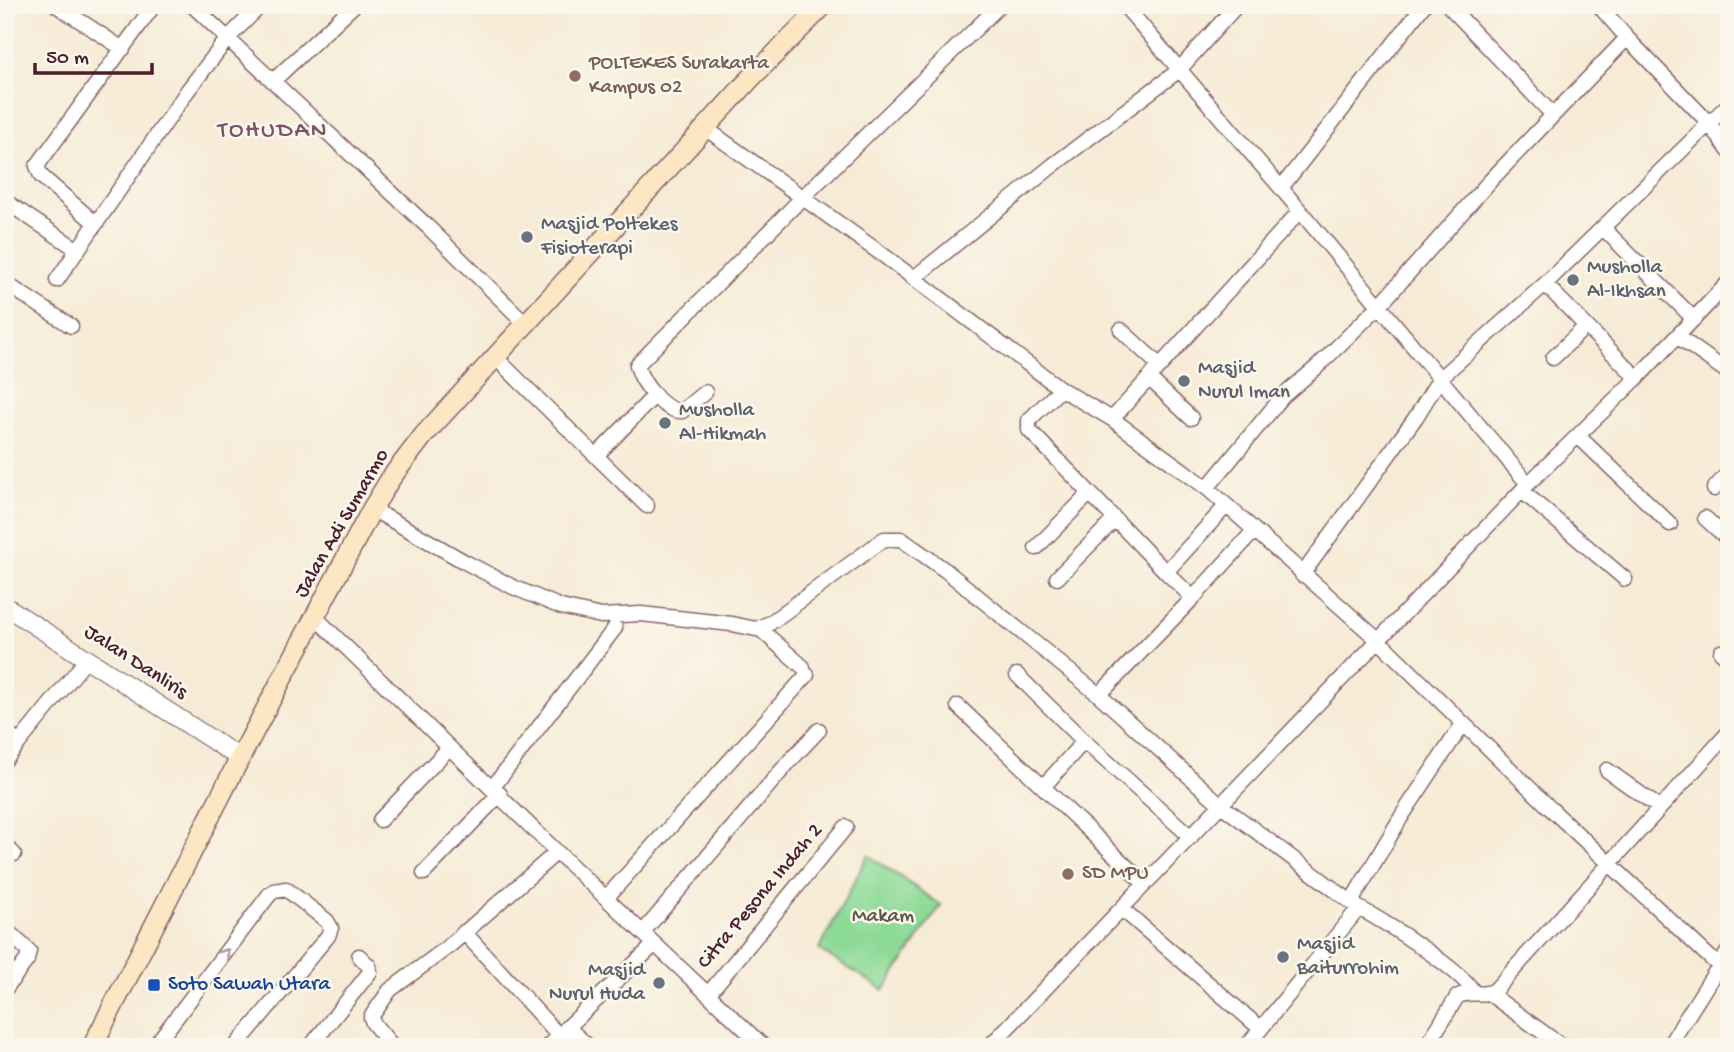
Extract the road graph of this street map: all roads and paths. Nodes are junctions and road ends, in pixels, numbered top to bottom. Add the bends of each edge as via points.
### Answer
1 (56, 5) edge
2 (154, 5) edge
3 (192, 5) edge
4 (261, 5) edge
5 (354, 5) edge
6 (824, 5) edge
7 (1000, 5) edge
8 (1124, 5) edge
9 (1237, 5) edge
10 (1424, 5) edge
11 (1448, 5) edge
12 (1601, 6) edge
13 (228, 38) junction
14 (1627, 38) junction
15 (123, 49) junction
16 (1178, 71) junction
17 (273, 81) junction
18 (1729, 104) edge
19 (1553, 115) junction
20 (1709, 123) junction
21 (705, 128) junction
22 (1729, 151) edge
23 (1281, 188) junction
24 (803, 197) junction
25 (5, 201) edge
26 (1299, 212) junction
27 (95, 223) junction
28 (1603, 228) junction
29 (78, 250) junction
30 (914, 278) junction
31 (57, 280) dead end
32 (1729, 282) edge
33 (5, 284) edge
34 (1545, 284) junction
35 (1380, 305) junction
36 (522, 319) junction
37 (1694, 319) junction
38 (71, 326) dead end
39 (1586, 326) junction
40 (1121, 330) dead end
41 (1677, 336) junction
42 (495, 357) junction
43 (1553, 358) dead end
44 (1160, 366) junction
45 (1729, 373) edge
46 (1149, 378) junction
47 (1637, 378) junction
48 (1440, 379) junction
49 (1061, 389) junction
50 (705, 392) dead end
51 (655, 395) junction
52 (1192, 418) dead end
53 (1112, 419) junction
54 (1578, 436) junction
55 (596, 456) junction
56 (1729, 471) edge
57 (1207, 488) junction
58 (1526, 488) junction
59 (1714, 489) dead end
60 (1090, 493) junction
61 (647, 506) dead end
62 (1227, 506) junction
63 (372, 509) junction
64 (1705, 517) dead end
65 (1115, 519) junction
66 (1670, 524) dead end
67 (1254, 531) junction
68 (1729, 540) edge
69 (1036, 548) dead end
70 (1166, 572) junction
71 (1302, 575) junction
72 (1057, 578) dead end
73 (1625, 579) dead end
74 (1193, 598) junction
75 (5, 606) edge
76 (315, 617) junction
77 (615, 628) dead end
78 (759, 628) junction
79 (1378, 640) junction
80 (87, 659) junction
81 (1017, 675) dead end
82 (1098, 695) junction
83 (958, 706) dead end
84 (1463, 724) junction
85 (819, 730) dead end
86 (5, 732) edge
87 (1729, 732) edge
88 (1084, 741) junction
89 (19, 743) junction
90 (449, 748) junction
91 (240, 758) junction
92 (5, 760) edge
93 (1607, 769) dead end
94 (1043, 787) junction
95 (496, 791) junction
96 (1221, 805) junction
97 (1660, 808) junction
98 (380, 820) dead end
99 (846, 827) dead end
100 (1191, 837) junction
101 (557, 852) junction
102 (1610, 863) junction
103 (424, 873) dead end
104 (1145, 884) junction
105 (606, 898) junction
106 (1355, 905) junction
107 (1122, 909) junction
108 (5, 929) edge
109 (464, 932) junction
110 (643, 932) junction
111 (655, 944) junction
112 (1729, 950) edge
113 (359, 956) dead end
114 (1719, 966) junction
115 (5, 989) edge
116 (709, 993) junction
117 (1474, 993) junction
118 (1490, 993) junction
119 (1261, 1029) junction
120 (563, 1031) junction
121 (92, 1047) edge
122 (154, 1047) edge
123 (235, 1047) edge
124 (310, 1047) edge
125 (393, 1047) edge
126 (547, 1047) edge
127 (589, 1047) edge
128 (764, 1047) edge
129 (989, 1047) edge
130 (1246, 1047) edge
131 (1426, 1047) edge
132 (1563, 1047) edge
133 (1668, 1047) edge

1 - 15 street
2 - 15 street
3 - 13 street
4 - 13 street
5 - 17 street
6 - 21 main road, Jalan Adi Sumarmo
7 - 24 street
8 - 16 street
9 - 16 street
10 - 23 street
11 - 19 street
12 - 14 street
13 - 17 street
13 - 27 street
14 - 19 street
14 - 20 street
15 - 27 street via 37,166 41,176
16 - 23 street
16 - 30 street
17 - 36 street
18 - 20 street
19 - 35 street
20 - 22 street
20 - 28 street
21 - 24 street
21 - 36 main road, Jalan Adi Sumarmo
23 - 26 street
24 - 30 street
24 - 51 street via 641,359 638,370
25 - 29 street
26 - 35 street
26 - 44 street
27 - 29 street
28 - 34 street
28 - 37 street
29 - 31 street
30 - 49 street
32 - 37 street
33 - 38 street
34 - 39 street
34 - 48 street
35 - 48 street
35 - 57 street via 1283,396
36 - 42 main road, Jalan Adi Sumarmo
37 - 41 street
39 - 43 street
39 - 47 street
40 - 44 street
41 - 45 street
41 - 47 street
42 - 55 street
42 - 63 main road, Jalan Adi Sumarmo via 410,453
44 - 46 street
46 - 52 street
46 - 53 street
47 - 54 street
48 - 58 street
48 - 71 street
49 - 53 street
49 - 60 street via 1027,425
50 - 51 street via 677,411
51 - 55 street
53 - 57 street
54 - 58 street
54 - 66 street
55 - 61 street
56 - 59 street
57 - 62 street
58 - 73 street
58 - 79 street
60 - 65 street
60 - 69 street
62 - 67 street
62 - 70 street
63 - 76 main road, Jalan Adi Sumarmo
63 - 78 street via 513,587 561,607 601,616 641,614
64 - 68 street
65 - 70 street
65 - 72 street
67 - 71 street
67 - 74 street
70 - 74 street
71 - 79 street
74 - 82 street
75 - 80 street, Jalan Danliris
76 - 90 street
76 - 91 main road, Jalan Adi Sumarmo
77 - 95 street
78 - 82 street via 884,539 894,537 945,570
78 - 105 street via 805,671
79 - 84 street
79 - 96 street
80 - 89 street
80 - 91 street, Jalan Danliris
81 - 88 street
82 - 96 street
83 - 94 street
84 - 102 street
84 - 106 street via 1403,814
85 - 110 street
86 - 89 street
87 - 97 street
88 - 94 street
88 - 100 street
89 - 92 street
90 - 95 street
90 - 98 street
91 - 121 main road, Jalan Adi Sumarmo
93 - 97 street
94 - 104 street
95 - 101 street
95 - 103 street
96 - 100 street
96 - 106 street
97 - 102 street
99 - 116 street, Citra Pesona Indah 2
100 - 104 street
101 - 105 street
101 - 109 street
102 - 114 street
102 - 118 street
104 - 107 street
105 - 110 street
106 - 117 street via 1454,971
106 - 119 street
107 - 119 street
107 - 129 street
108 - 115 street via 29,951
109 - 120 street
109 - 125 street via 390,990 374,1010 371,1020
110 - 111 street
111 - 116 street
111 - 120 street
112 - 114 street
113 - 124 street via 370,972
114 - 133 street
116 - 128 street
117 - 118 street
117 - 131 street via 1457,997
118 - 132 street
119 - 130 street
120 - 126 street
120 - 127 street
122 -> 123 street via 269,895 286,889 331,928

